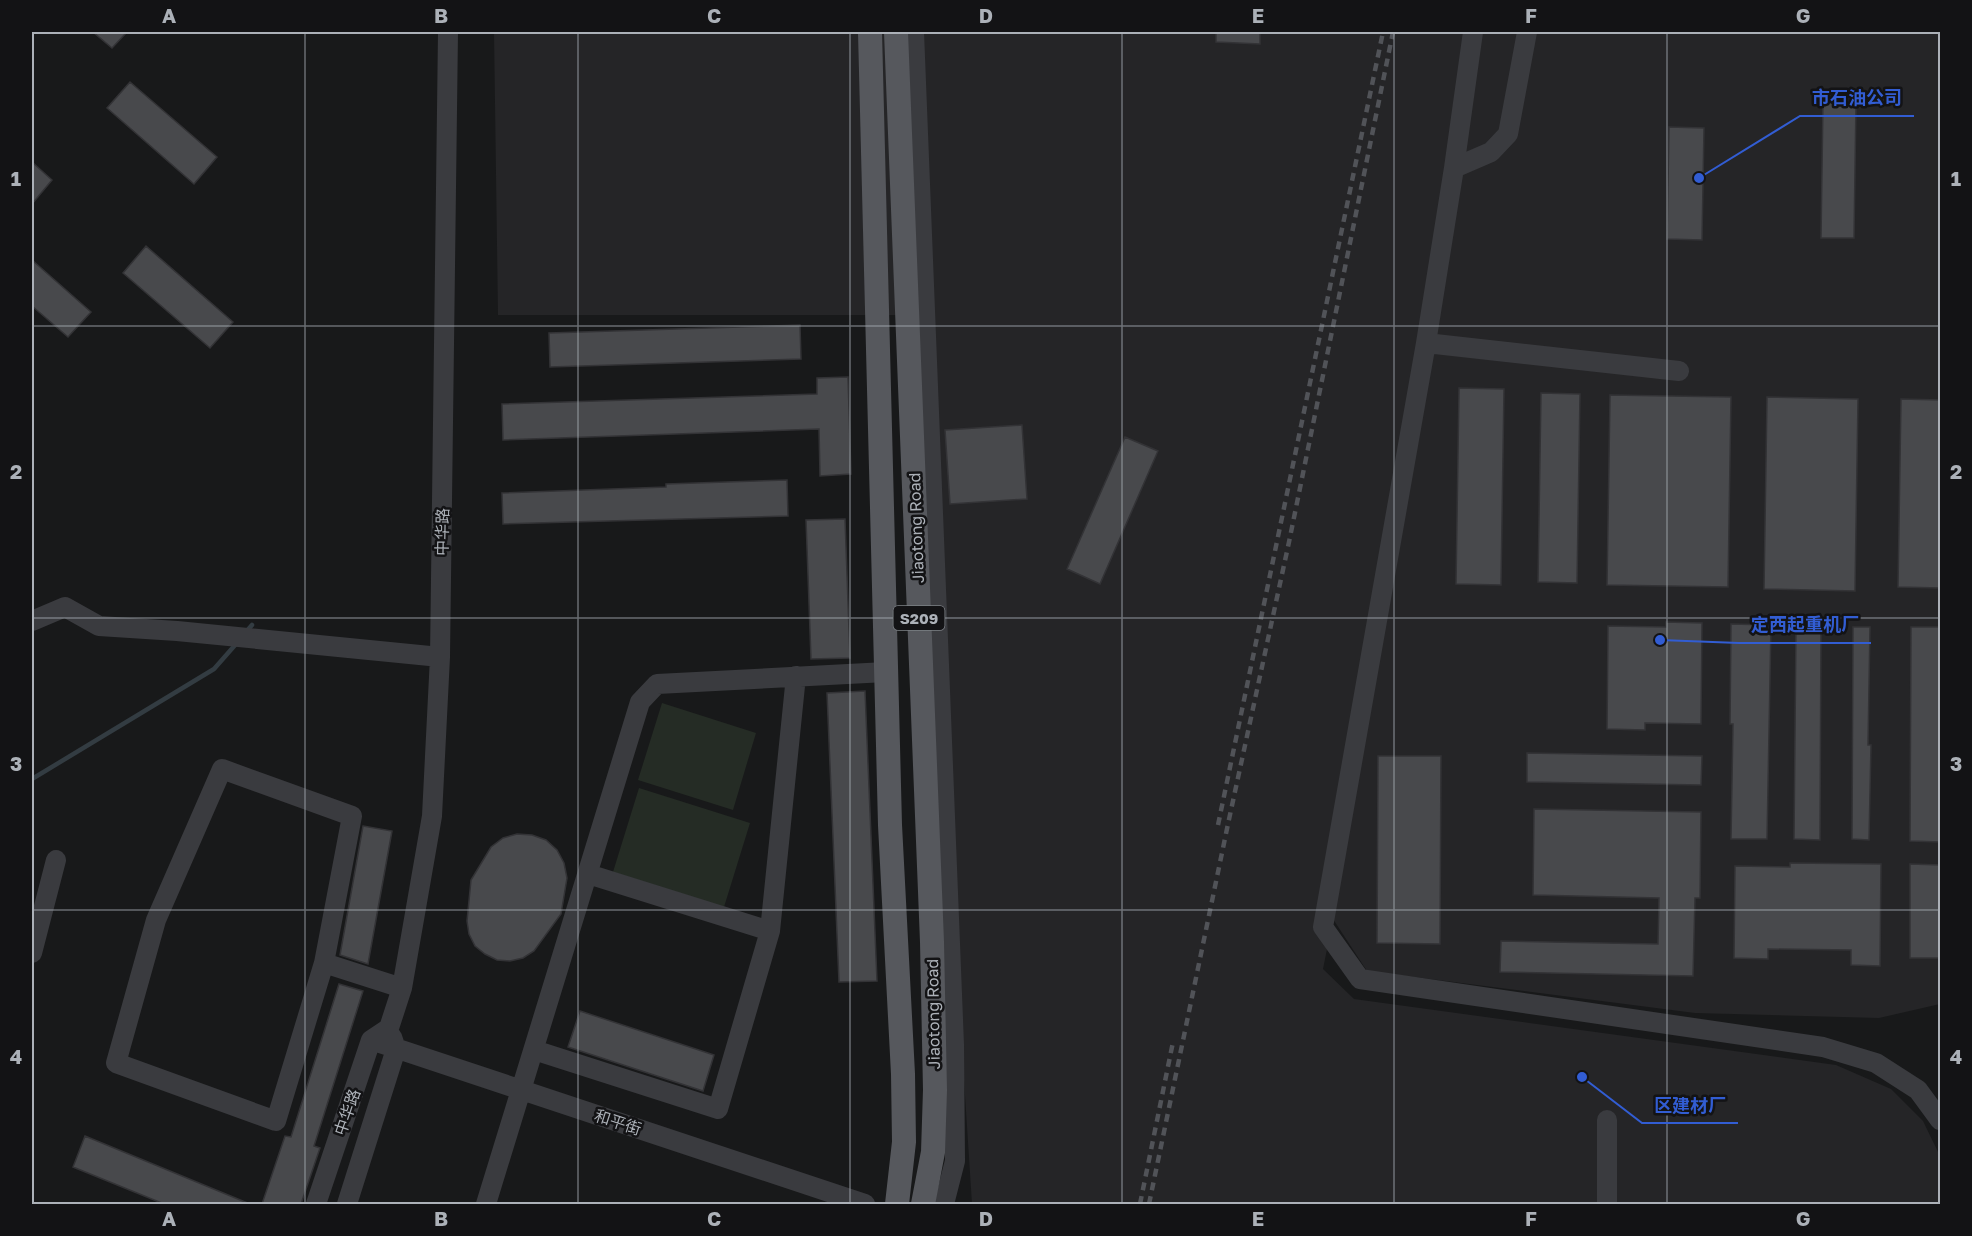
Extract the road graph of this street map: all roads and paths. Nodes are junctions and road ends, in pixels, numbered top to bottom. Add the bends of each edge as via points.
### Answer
1 (448, 32) edge
2 (870, 32) edge
3 (896, 32) edge
4 (914, 32) edge
5 (1473, 32) edge
6 (1527, 32) edge
7 (1454, 168) junction
8 (1426, 343) junction
9 (1678, 371) dead end
10 (32, 621) edge
11 (440, 657) junction
12 (886, 672) junction
13 (796, 676) junction
14 (56, 861) dead end
15 (588, 874) junction
16 (770, 931) junction
17 (32, 953) edge
18 (324, 963) junction
19 (402, 988) junction
20 (388, 1028) junction
21 (371, 1040) junction
22 (396, 1049) junction
23 (534, 1050) junction
24 (522, 1091) junction
25 (1607, 1120) dead end
26 (1941, 1120) edge
27 (316, 1204) edge
28 (347, 1204) edge
29 (486, 1204) edge
30 (865, 1204) edge
31 (897, 1204) edge
32 (923, 1204) edge
33 (944, 1204) edge
34 (1607, 1204) edge

1 - 11 street, 中华路
2 - 12 main road, Jiaotong Road / S209
3 - 32 main road, Jiaotong Road / S209 via 932,953 933,1152
4 - 33 street via 954,1045 955,1161
5 - 7 street
6 - 7 street via 1508,134 1491,152
7 - 8 street
8 - 9 street
8 - 26 street via 1323,927 1360,979 1823,1047 1876,1063 1918,1090
10 - 11 street via 65,607 99,626
11 - 19 street, 中华路 via 432,816
12 - 13 street
12 - 31 main road, Jiaotong Road / S209 via 903,1074 904,1142
13 - 15 street via 657,684 640,702
13 - 16 street
14 - 17 street
15 - 16 street
15 - 23 street
16 - 23 street via 718,1109
18 - 18 street via 276,1121 116,1063 156,920 222,769 352,816
18 - 19 street
19 - 20 street, 中华路
20 - 21 street
20 - 22 street
21 - 22 street, 和平街
21 - 27 street, 中华路
22 - 24 street, 和平街
22 - 28 street, 中华路
23 - 24 street
24 - 29 street
24 - 30 street, 和平街
25 - 34 street

